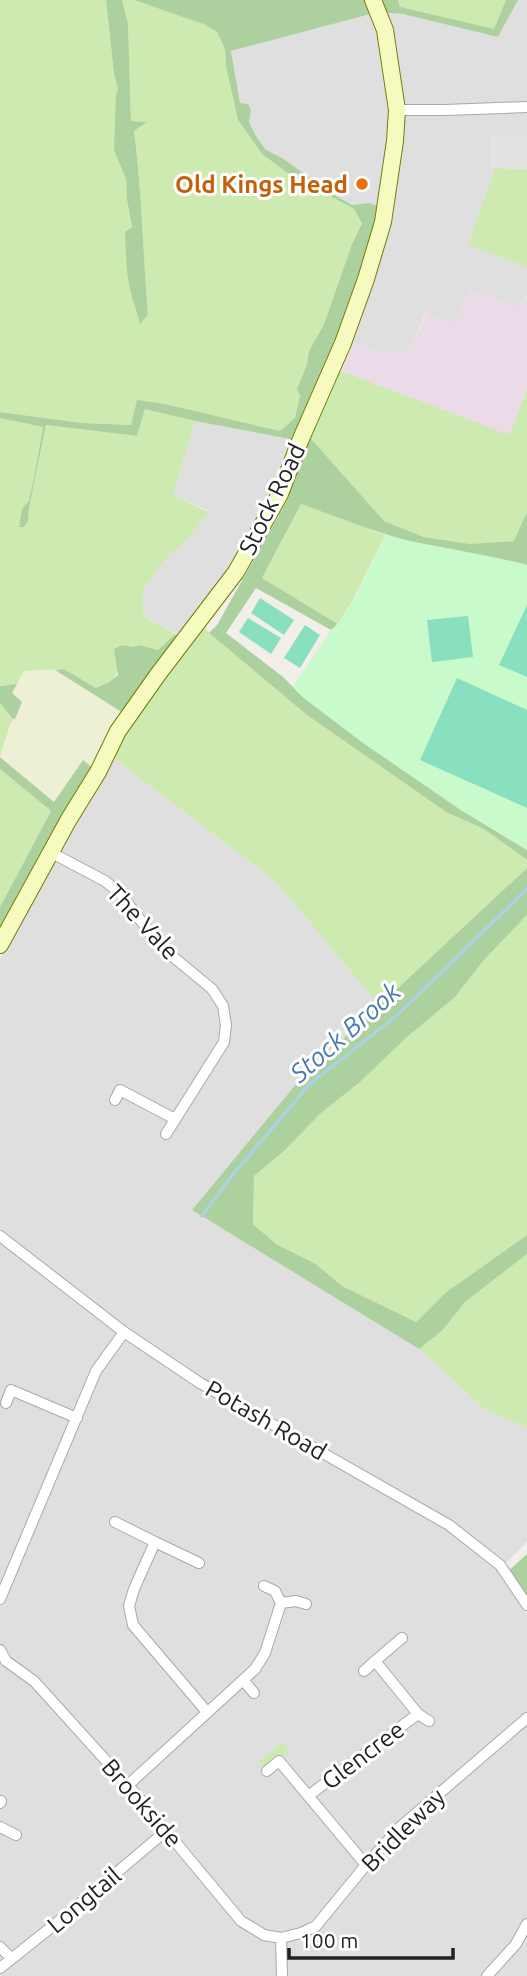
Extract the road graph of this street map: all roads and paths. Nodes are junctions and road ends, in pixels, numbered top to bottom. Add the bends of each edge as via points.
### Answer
1 (373, 0) edge
2 (527, 107) edge
3 (397, 110) junction
4 (50, 852) junction
5 (0, 945) edge
6 (120, 1090) dead end
7 (175, 1119) junction
8 (166, 1134) dead end
9 (0, 1236) edge
10 (124, 1332) junction
11 (16, 1378) dead end
12 (11, 1390) junction
13 (6, 1403) dead end
14 (77, 1418) junction
15 (115, 1522) dead end
16 (155, 1542) junction
17 (198, 1563) dead end
18 (264, 1587) dead end
19 (0, 1600) edge
20 (281, 1603) junction
21 (306, 1604) dead end
22 (527, 1605) edge
23 (401, 1638) dead end
24 (2, 1659) edge
25 (375, 1661) junction
26 (364, 1671) dead end
27 (243, 1680) junction
28 (254, 1693) dead end
29 (207, 1712) junction
30 (418, 1714) junction
31 (527, 1718) edge
32 (429, 1721) dead end
33 (288, 1752) dead end
34 (279, 1761) junction
35 (267, 1771) dead end
36 (128, 1785) junction
37 (308, 1796) junction
38 (0, 1827) edge
39 (167, 1830) junction
40 (16, 1835) dead end
41 (366, 1865) junction
42 (527, 1924) edge
43 (281, 1938) junction
44 (0, 1947) edge
45 (11, 1958) junction
46 (0, 1968) edge
47 (282, 1976) edge
48 (487, 1976) edge

1 - 3 main road, Stock Road via 385,30
2 - 3 street
3 - 4 main road, Stock Road via 394,157 370,267 280,494 236,572 118,731
4 - 5 main road, Stock Road
4 - 7 street, The Vale via 120,893 160,946 212,989 223,1006 223,1042
6 - 7 street
7 - 8 street, The Vale
9 - 10 street, Potash Road
10 - 14 street via 96,1371
10 - 22 street, Potash Road via 200,1383 449,1525 500,1564
11 - 12 street
12 - 13 street
12 - 14 street
14 - 19 street
15 - 16 street
16 - 17 street
16 - 29 street via 134,1589 130,1606 133,1625
18 - 20 street via 275,1591
20 - 21 street
20 - 27 street via 264,1653
23 - 25 street
24 - 36 street, Brookside via 34,1681
25 - 26 street
25 - 30 street, Glencree
27 - 28 street
27 - 29 street
29 - 36 street
30 - 32 street, Glencree
30 - 37 street, Glencree
31 - 41 street, Bridleway via 418,1811
33 - 34 street
34 - 35 street
34 - 37 street
36 - 39 street, Brookside
37 - 41 street
38 - 40 street
39 - 43 street, Brookside via 241,1921 264,1935
39 - 45 street, Longtail
41 - 43 street, Bridleway via 316,1926
42 - 48 street
43 - 47 street
44 - 45 street
45 - 46 street, Longtail

